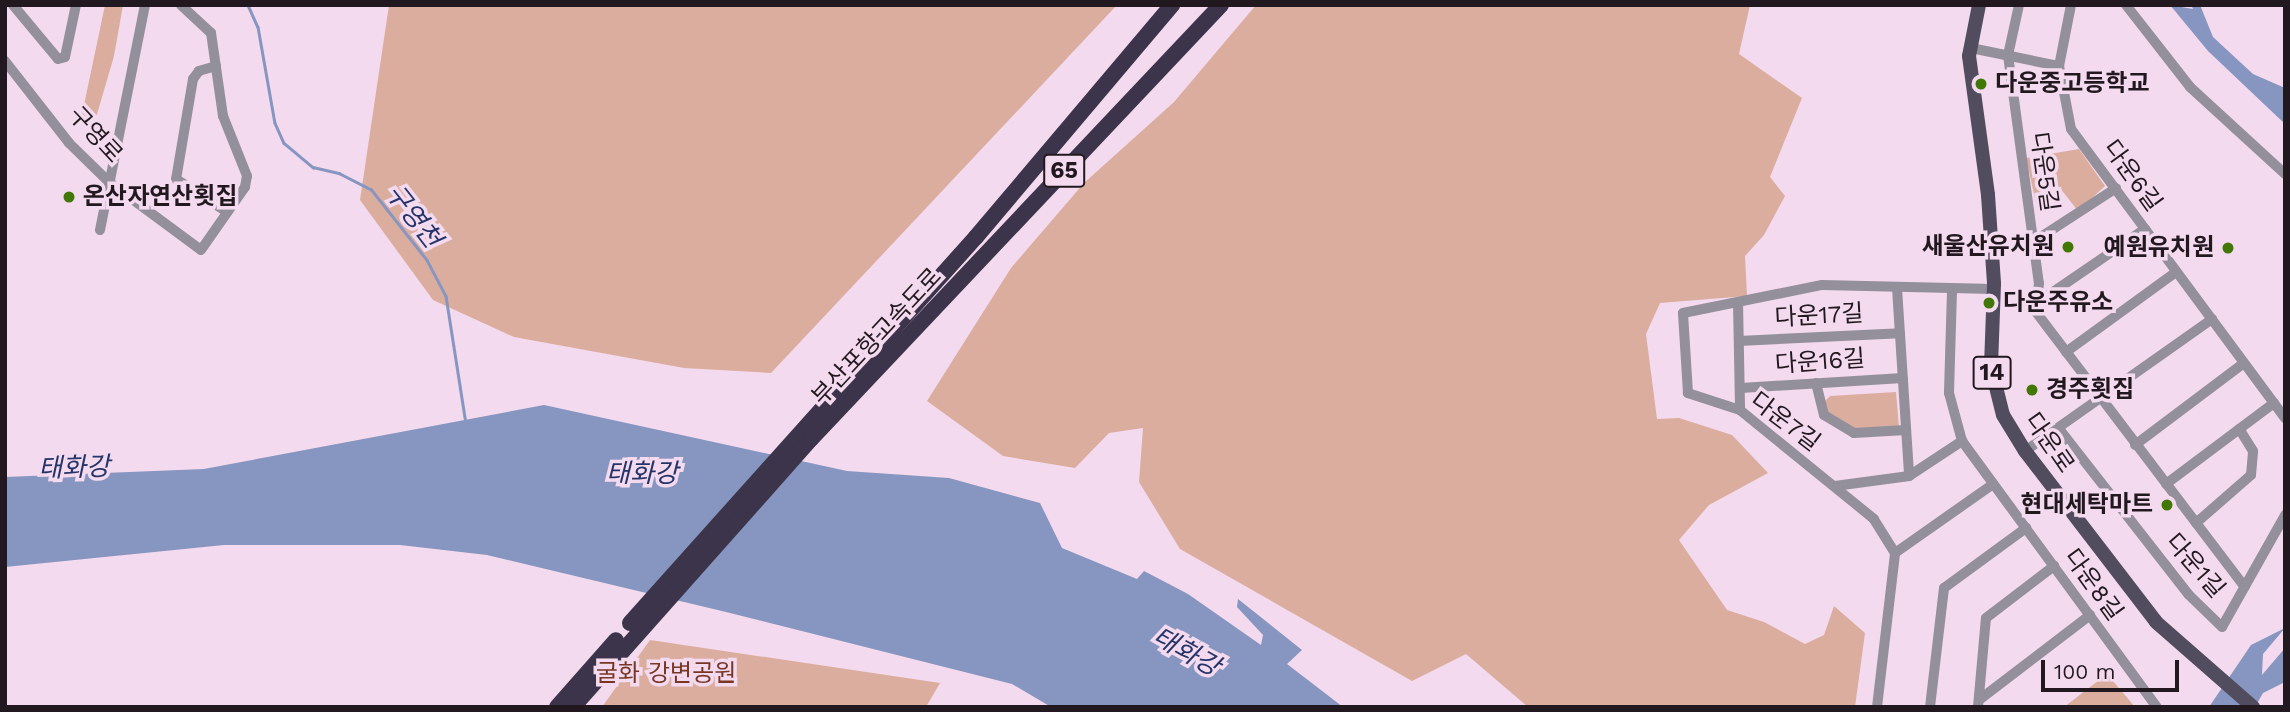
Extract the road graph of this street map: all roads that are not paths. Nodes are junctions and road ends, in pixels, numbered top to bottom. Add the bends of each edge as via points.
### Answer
1 (13, 5) edge
2 (75, 5) edge
3 (145, 5) edge
4 (181, 5) edge
5 (1172, 5) edge
6 (1221, 5) edge
7 (1979, 5) edge
8 (2019, 5) edge
9 (2071, 5) edge
10 (2126, 5) edge
11 (1971, 48) junction
12 (2008, 55) junction
13 (5, 61) edge
14 (2059, 65) junction
15 (216, 66) junction
16 (2285, 174) edge
17 (109, 182) junction
18 (2116, 188) junction
19 (228, 212) junction
20 (100, 229) dead end
21 (2145, 229) junction
22 (2033, 242) junction
23 (2176, 272) junction
24 (1897, 288) junction
25 (1994, 289) junction
26 (1952, 291) junction
27 (1738, 302) junction
28 (2037, 303) junction
29 (2212, 319) junction
30 (1900, 333) junction
31 (1739, 341) junction
32 (2066, 352) junction
33 (2244, 363) junction
34 (1903, 378) junction
35 (1816, 383) junction
36 (1741, 388) junction
37 (2101, 400) junction
38 (2274, 403) junction
39 (1741, 410) junction
40 (2285, 418) edge
41 (2239, 429) junction
42 (1906, 430) junction
43 (2060, 430) junction
44 (1962, 440) junction
45 (2135, 445) junction
46 (2025, 451) junction
47 (1909, 476) junction
48 (1993, 484) junction
49 (2166, 484) junction
50 (1835, 486) junction
51 (2285, 515) edge
52 (2196, 523) junction
53 (2026, 528) junction
54 (1895, 553) junction
55 (2054, 566) junction
56 (2245, 587) junction
57 (2090, 615) junction
58 (1978, 703) edge
59 (557, 707) edge
60 (573, 707) edge
61 (1877, 707) edge
62 (1930, 707) edge
63 (2157, 707) edge
64 (2253, 707) edge

1 - 2 street via 58,59 65,57
3 - 17 street
4 - 15 street via 211,33
5 - 59 highway, 부산포항고속도로 / 65 via 976,237
6 - 60 highway, 부산포항고속도로 / 65 via 908,337
7 - 11 main road, 다운로 / 14
8 - 12 street, 다운5길
9 - 14 street, 다운6길
10 - 16 street via 2190,86
11 - 12 street
11 - 25 main road, 다운로 / 14
12 - 14 street
12 - 22 street, 다운5길
13 - 17 street, 구영로 via 69,143
14 - 18 street, 다운6길 via 2071,129
15 - 19 street via 223,116 247,176
15 - 19 street via 200,71 193,79 176,179
17 - 19 street, 구영로 via 201,250
17 - 20 street
18 - 21 street, 다운6길
18 - 22 street
21 - 23 street, 다운6길
21 - 28 street
22 - 28 street, 다운5길
23 - 29 street, 다운6길
23 - 32 street
24 - 26 street, 다운7길
24 - 27 street, 다운7길 via 1822,285
24 - 30 street, 다운17길
25 - 26 street, 다운7길
25 - 46 main road, 다운로 / 14 via 1990,367 2003,415
26 - 44 street, 다운8길 via 1949,393
27 - 31 street, 다운16길
27 - 39 street, 다운7길 via 1683,313 1688,393
28 - 32 street, 다운5길 via 2036,312
29 - 33 street, 다운6길
29 - 37 street
30 - 31 street, 다운17길
30 - 34 street, 다운17길
31 - 36 street, 다운16길
32 - 37 street, 다운5길
33 - 38 street, 다운6길
33 - 45 street
34 - 35 street, 다운16길
34 - 42 street, 다운17길
35 - 36 street, 다운16길
35 - 42 street via 1824,415 1854,433
36 - 39 street
37 - 43 street
37 - 45 street, 다운5길
38 - 40 street, 다운6길
38 - 41 street
39 - 50 street, 다운7길
41 - 49 street
41 - 52 street via 2253,451 2251,475
42 - 47 street, 다운17길
43 - 46 street
43 - 56 street, 다운1길 via 2189,596 2221,627
44 - 47 street
44 - 48 street, 다운8길
45 - 49 street, 다운5길
46 - 64 main road, 다운로 / 14 via 2156,622
47 - 50 street
48 - 53 street, 다운8길
48 - 54 street
49 - 52 street, 다운5길
50 - 54 street, 다운7길 via 1874,519
51 - 56 street, 다운1길
52 - 56 street, 다운5길
53 - 55 street, 다운8길
53 - 62 street via 1944,588
54 - 61 street
55 - 57 street, 다운8길
55 - 58 street via 1986,618
57 - 58 street
57 - 63 street, 다운8길

